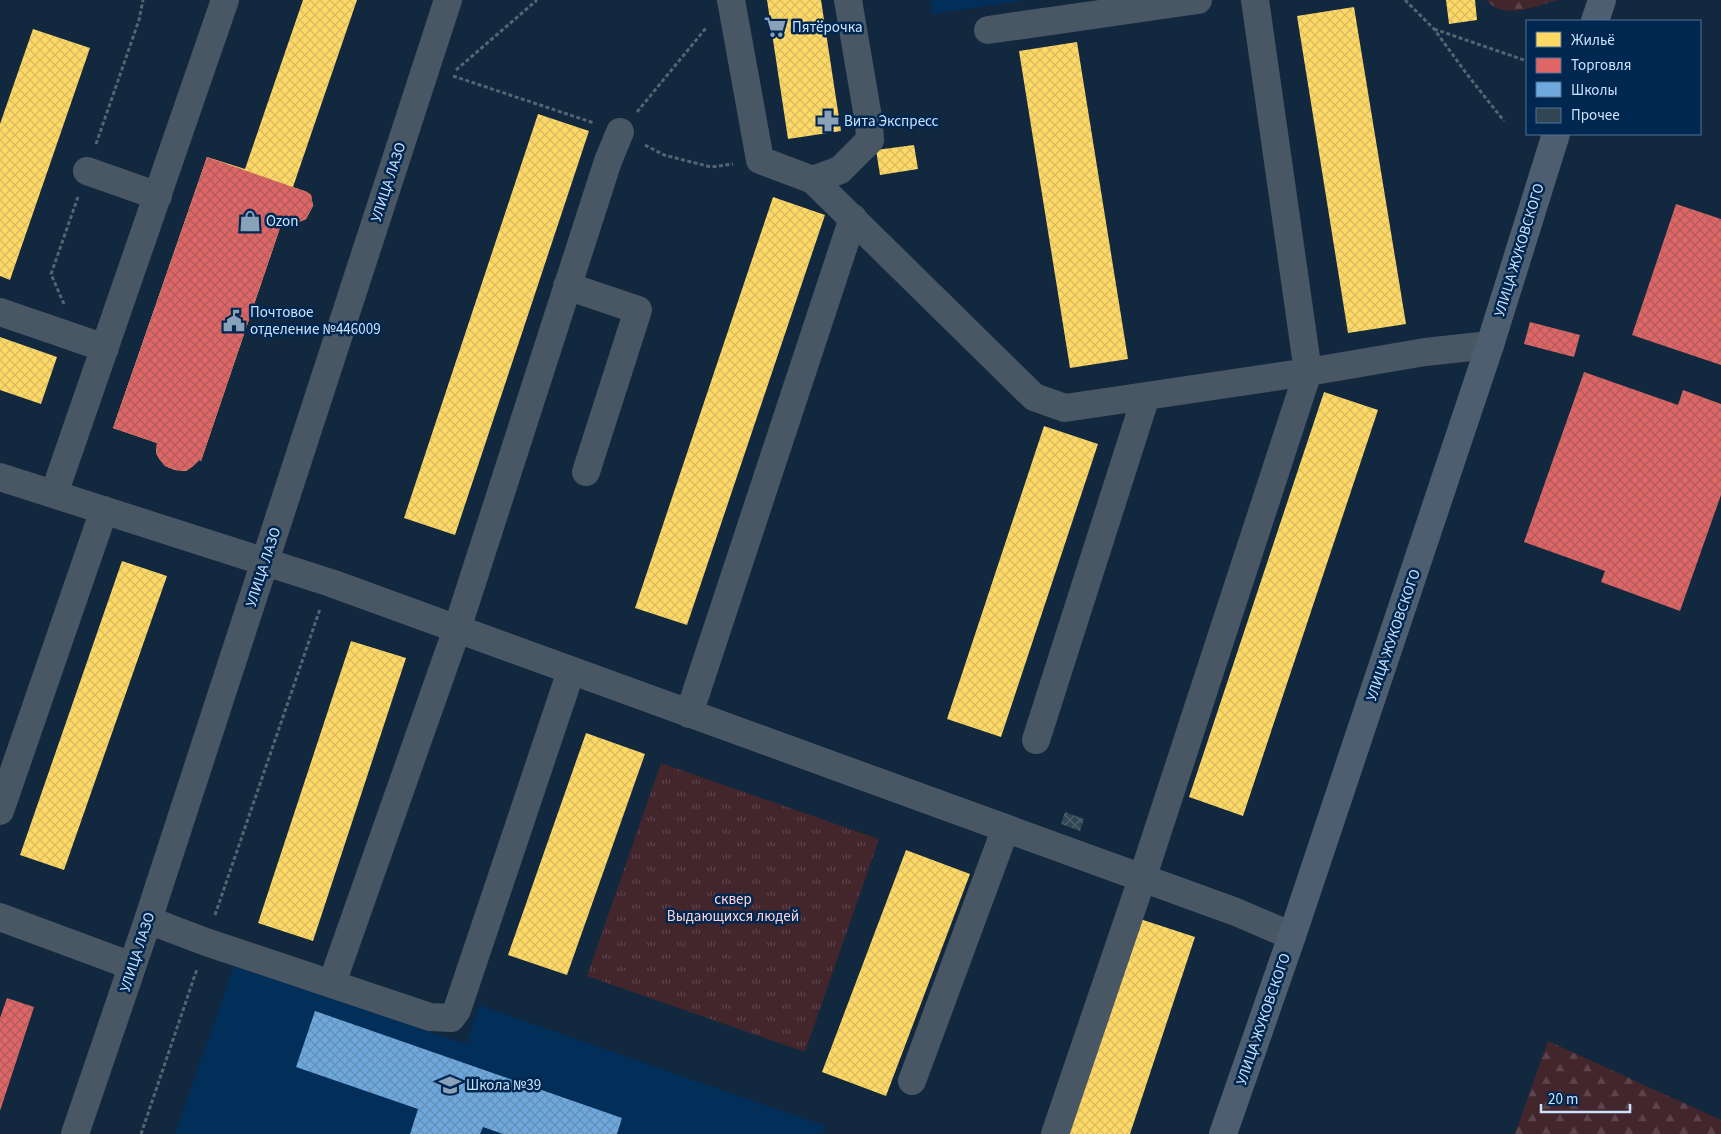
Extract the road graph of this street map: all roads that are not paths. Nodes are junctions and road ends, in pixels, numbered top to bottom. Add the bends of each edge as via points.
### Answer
1 (225, 0) edge
2 (448, 0) edge
3 (731, 0) edge
4 (848, 0) edge
5 (1198, 0) edge
6 (1255, 0) edge
7 (1602, 0) edge
8 (1091, 8) edge
9 (1595, 20) edge
10 (988, 30) dead end
11 (620, 132) road end
12 (1556, 135) edge
13 (87, 171) dead end
14 (813, 180) junction
15 (158, 196) junction
16 (853, 218) junction
17 (568, 286) junction
18 (0, 312) edge
19 (1490, 345) junction
20 (105, 348) junction
21 (1308, 372) junction
22 (1146, 396) junction
23 (586, 472) dead end
24 (0, 477) edge
25 (54, 494) junction
26 (104, 510) junction
27 (265, 562) junction
28 (457, 629) junction
29 (571, 671) junction
30 (689, 714) junction
31 (1036, 740) dead end
32 (0, 811) edge
33 (1005, 830) junction
34 (1142, 879) junction
35 (0, 917) edge
36 (148, 920) junction
37 (1292, 936) junction
38 (132, 966) junction
39 (332, 984) junction
40 (912, 1081) dead end
41 (75, 1134) edge
42 (1055, 1134) edge
43 (1222, 1134) edge

1 - 15 street
2 - 27 street, УЛИЦА ЛАЗО
3 - 14 street via 760,160
4 - 14 street via 870,140 840,170
5 - 8 street
6 - 21 street
7 - 9 main road
8 - 10 street
11 - 17 street
12 - 19 main road, УЛИЦА ЖУКОВСКОГО
13 - 15 street
14 - 16 street
15 - 20 street
16 - 22 street via 1034,397 1065,408
16 - 30 street
17 - 23 street via 638,310
17 - 28 street
18 - 20 street
19 - 21 street via 1425,352
19 - 37 main road, УЛИЦА ЖУКОВСКОГО
20 - 25 street
21 - 22 street
21 - 34 street
22 - 31 street
24 - 25 street
25 - 26 street
26 - 27 street
26 - 32 street
27 - 28 street
27 - 36 street, УЛИЦА ЛАЗО
28 - 29 street
28 - 39 street
29 - 30 street
29 - 39 street via 457,1010 451,1018 430,1017
30 - 33 street
33 - 34 street
33 - 40 street
34 - 37 street via 1236,912
34 - 42 street
35 - 38 street
36 - 38 street, УЛИЦА ЛАЗО
36 - 39 street
37 - 43 main road, УЛИЦА ЖУКОВСКОГО
38 - 41 street, УЛИЦА ЛАЗО

